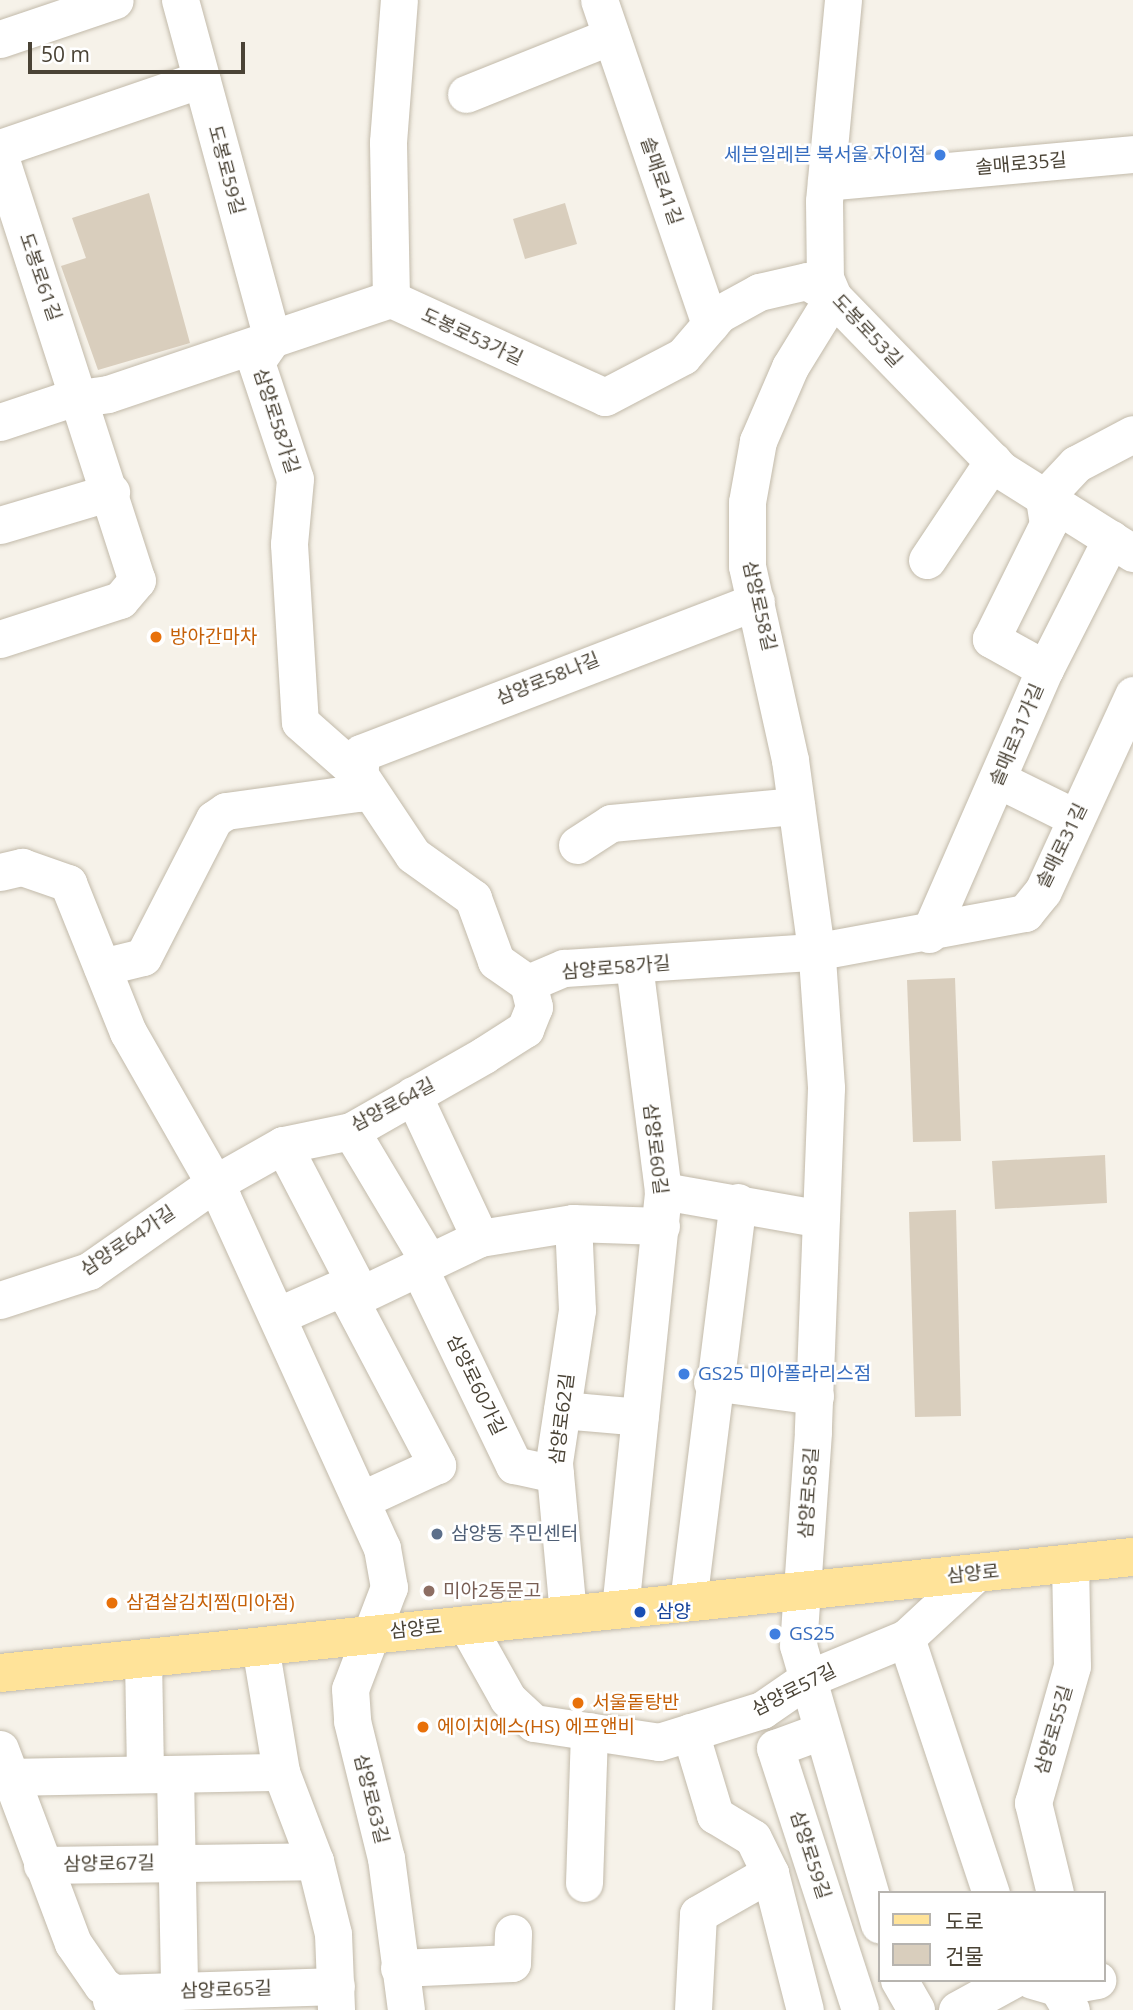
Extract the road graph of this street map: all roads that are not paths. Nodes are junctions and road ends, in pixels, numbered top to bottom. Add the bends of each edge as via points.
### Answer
1 (115, 0) edge
2 (180, 0) edge
3 (399, 0) edge
4 (599, 0) edge
5 (843, 0) edge
6 (611, 36) junction
7 (0, 38) edge
8 (201, 79) junction
9 (466, 94) dead end
10 (0, 148) edge
11 (1133, 154) edge
12 (0, 157) edge
13 (826, 182) junction
14 (833, 297) junction
15 (391, 299) junction
16 (710, 326) junction
17 (272, 339) junction
18 (81, 398) junction
19 (0, 422) edge
20 (1133, 434) edge
21 (993, 461) junction
22 (111, 492) junction
23 (1044, 498) junction
24 (0, 525) edge
25 (1122, 546) edge
26 (927, 560) dead end
27 (756, 601) junction
28 (0, 639) edge
29 (1045, 670) junction
30 (1133, 695) edge
31 (359, 775) junction
32 (999, 780) junction
33 (796, 806) junction
34 (1076, 818) junction
35 (577, 845) dead end
36 (1, 868) edge
37 (929, 934) junction
38 (814, 952) junction
39 (635, 965) junction
40 (102, 967) junction
41 (528, 983) junction
42 (413, 1095) junction
43 (351, 1131) junction
44 (283, 1145) junction
45 (212, 1185) junction
46 (738, 1202) junction
47 (662, 1209) junction
48 (821, 1219) junction
49 (573, 1223) junction
50 (480, 1238) junction
51 (424, 1265) junction
52 (356, 1298) junction
53 (0, 1300) edge
54 (277, 1316) junction
55 (712, 1382) junction
56 (815, 1396) junction
57 (562, 1410) junction
58 (640, 1417) junction
59 (555, 1474) junction
60 (361, 1500) junction
61 (1133, 1557) edge
62 (1070, 1564) junction
63 (975, 1574) junction
64 (803, 1591) junction
65 (688, 1602) junction
66 (620, 1609) junction
67 (568, 1614) junction
68 (466, 1624) junction
69 (369, 1634) junction
70 (906, 1638) junction
71 (260, 1646) junction
72 (143, 1658) junction
73 (0, 1673) edge
74 (807, 1679) junction
75 (589, 1731) junction
76 (821, 1731) junction
77 (690, 1732) junction
78 (6, 1763) edge
79 (281, 1772) junction
80 (160, 1774) junction
81 (315, 1861) junction
82 (176, 1863) junction
83 (41, 1865) junction
84 (770, 1873) junction
85 (584, 1882) dead end
86 (990, 1891) edge
87 (1055, 1891) edge
88 (878, 1921) edge
89 (513, 1933) dead end
90 (399, 1968) junction
91 (1008, 1982) edge
92 (1089, 1982) edge
93 (1055, 1989) edge
94 (179, 1991) junction
95 (336, 1998) edge
96 (686, 2003) edge
97 (119, 2004) edge
98 (406, 2010) edge
99 (806, 2010) edge
100 (860, 2010) edge
101 (957, 2010) edge

1 - 7 street
2 - 8 street, 도봉로59길
3 - 15 street via 388,142
4 - 6 street, 솔매로41길
5 - 13 street, 도봉로53길
6 - 9 street
6 - 16 street, 솔매로41길
8 - 10 street
8 - 17 street, 도봉로59길
11 - 13 street, 솔매로35길
12 - 18 street, 도봉로61길
13 - 14 street, 도봉로53길 via 825,278
14 - 16 street, 도봉로53가길 via 807,281 780,284 734,305
14 - 21 street, 도봉로53길
14 - 27 street, 삼양로58길 via 790,368 758,441 747,502 747,566
15 - 16 street, 도봉로53가길 via 605,397 683,356
15 - 17 street
17 - 18 street
17 - 31 street, 삼양로58가길 via 256,362 295,479 289,544 295,705 300,722
18 - 19 street
18 - 22 street, 도봉로61길
20 - 23 street via 1076,464
21 - 23 street, 도봉로53길
21 - 26 street
22 - 24 street
22 - 28 street, 도봉로61길 via 136,580 121,600
23 - 25 street, 도봉로53길
23 - 29 street via 1048,524 991,639
25 - 29 street, 솔매로31가길
27 - 31 street, 삼양로58나길 via 361,753
27 - 33 street, 삼양로58길 via 775,675
29 - 32 street, 솔매로31가길
30 - 34 street, 솔매로31길
31 - 40 street via 358,793 226,811 214,819 143,957
31 - 41 street, 삼양로58가길 via 413,855 473,898 496,961
32 - 34 street
32 - 37 street, 솔매로31가길
33 - 35 street via 611,823
33 - 38 street, 삼양로58길
34 - 37 street, 솔매로31길 via 1043,891 1025,913
36 - 40 street via 52,873 68,883
37 - 38 street, 솔매로31길
38 - 39 street, 삼양로58가길
38 - 48 street, 삼양로58길 via 826,1088
39 - 41 street, 삼양로58가길 via 564,968
39 - 47 street, 삼양로60길
40 - 45 street via 128,1032
41 - 42 street, 삼양로64길 via 534,1007 525,1029
42 - 43 street, 삼양로64길
42 - 50 street
43 - 44 street, 삼양로64길
43 - 51 street, 삼양로60가길
44 - 45 street, 삼양로64길
44 - 52 street
45 - 53 street, 삼양로64가길 via 89,1271
45 - 54 street
46 - 47 street
46 - 48 street
46 - 55 street
47 - 49 street
47 - 58 street, 삼양로60길
48 - 56 street, 삼양로58길
49 - 50 street
49 - 57 street, 삼양로62길 via 577,1310
50 - 51 street
51 - 52 street
51 - 59 street, 삼양로60가길 via 514,1465
52 - 54 street via 343,1287
52 - 60 street via 437,1465
54 - 60 street
55 - 56 street
55 - 65 street
56 - 64 street, 삼양로58길
57 - 58 street
57 - 59 street, 삼양로62길
58 - 66 street, 삼양로60길
59 - 67 street, 삼양로62길
60 - 69 street via 382,1548 389,1587
61 - 62 main road, 삼양로
62 - 63 main road, 삼양로
62 - 87 street, 삼양로55길 via 1072,1666 1033,1803
63 - 64 main road, 삼양로
63 - 70 street, 삼양로57길
64 - 65 main road, 삼양로
64 - 74 street via 798,1645
65 - 66 main road, 삼양로
66 - 67 main road, 삼양로
67 - 68 main road, 삼양로
68 - 69 main road, 삼양로
68 - 75 street, 삼양로57길 via 508,1699 534,1723
69 - 71 main road, 삼양로
69 - 90 street, 삼양로63길 via 350,1689 352,1721 386,1858
70 - 74 street, 삼양로57길
70 - 86 street
71 - 72 main road, 삼양로
71 - 79 street, 삼양로65길
72 - 73 main road, 삼양로
72 - 80 street
74 - 76 street
74 - 77 street, 삼양로57길 via 762,1710
75 - 77 street, 삼양로57길 via 659,1742
75 - 85 street
76 - 88 street
76 - 100 street, 삼양로59길 via 775,1748
77 - 84 street via 715,1815 753,1838
78 - 80 street, 삼양로67길
78 - 83 street, 삼양로67길
79 - 80 street
79 - 81 street, 삼양로65길
80 - 82 street
81 - 82 street
81 - 95 street, 삼양로65길 via 333,1934
82 - 83 street, 삼양로67길
82 - 94 street
83 - 97 street, 삼양로67길 via 73,1943
84 - 96 street via 698,1914
84 - 99 street
89 - 90 street via 512,1963
90 - 98 street, 삼양로63길
91 - 101 street
92 - 93 street
94 - 95 street, 삼양로65길
94 - 97 street, 삼양로65길

